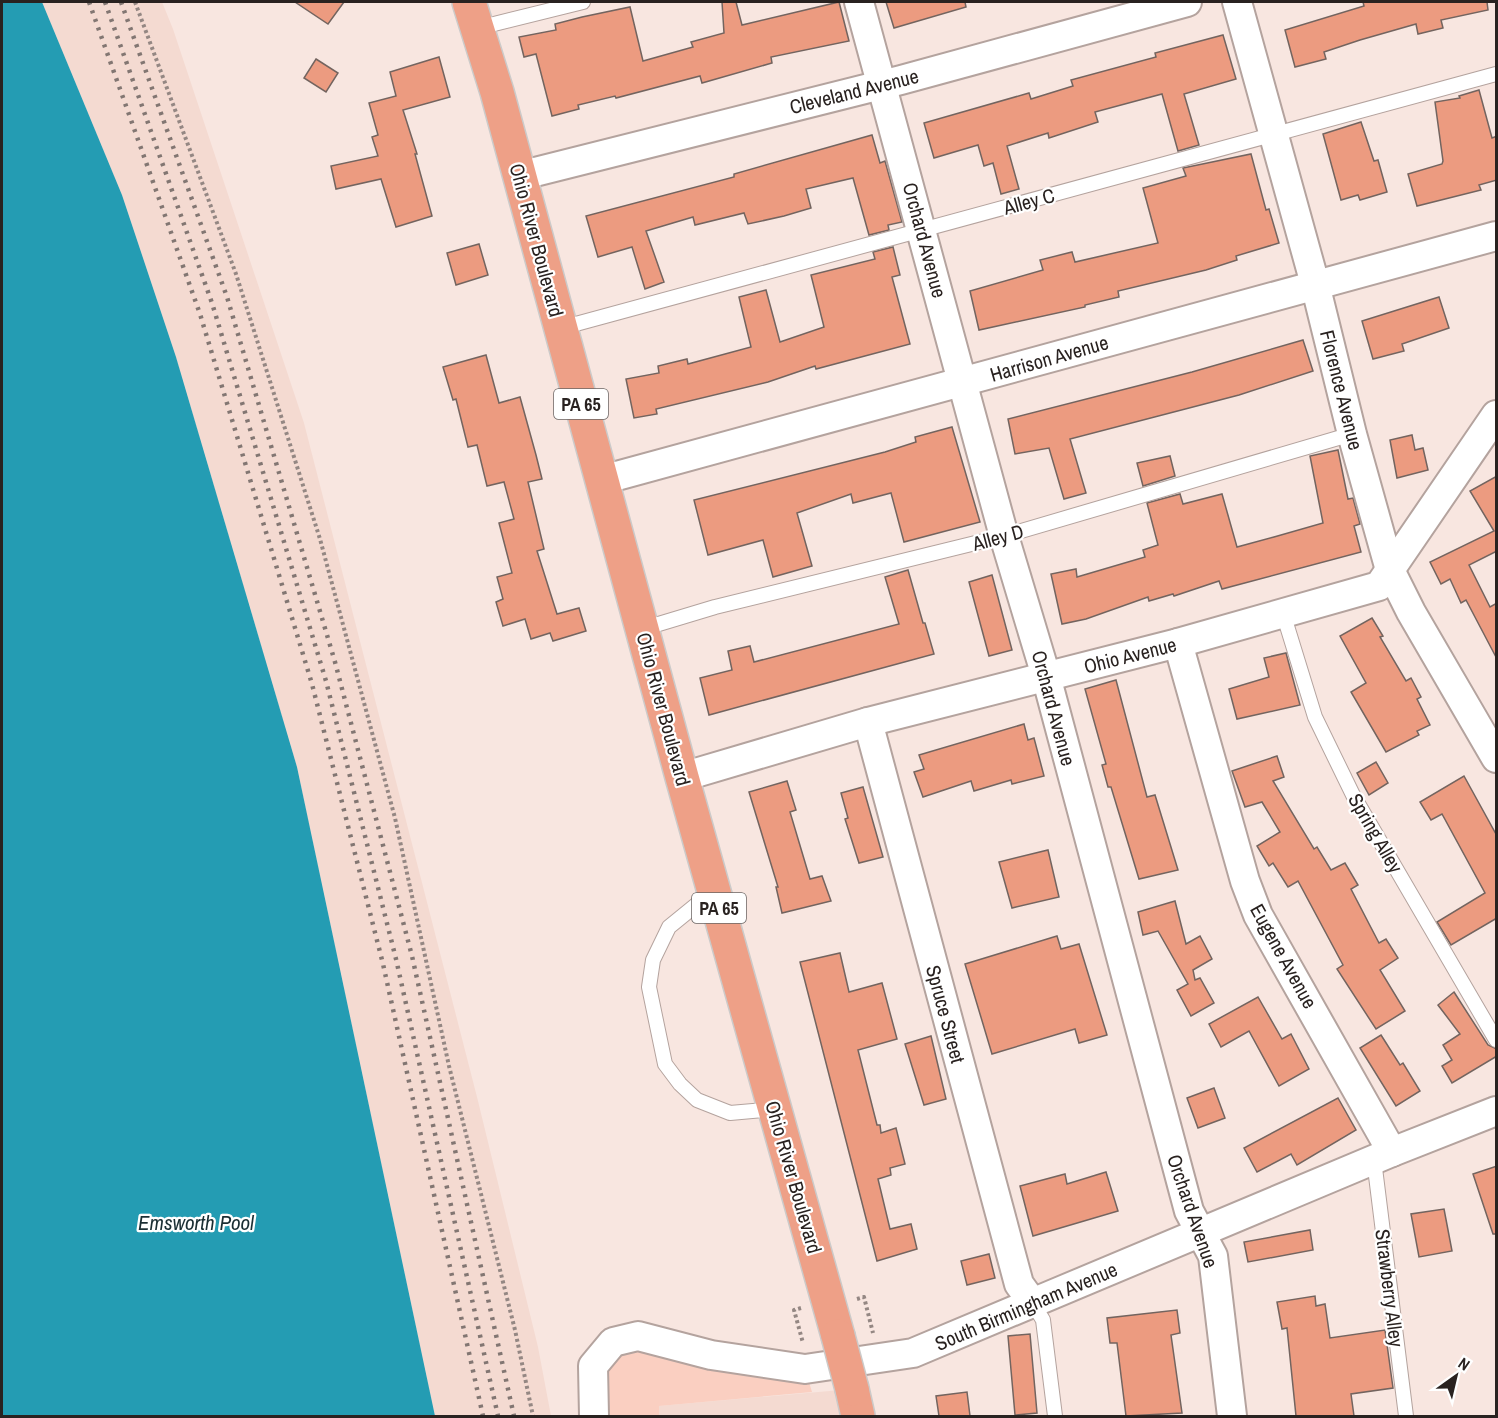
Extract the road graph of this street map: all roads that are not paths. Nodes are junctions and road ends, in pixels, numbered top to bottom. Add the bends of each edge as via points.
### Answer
1 (583, 2) edge
2 (859, 2) edge
3 (1187, 2) edge
4 (1237, 2) edge
5 (473, 15) edge
6 (1497, 74) edge
7 (884, 84) junction
8 (1272, 135) junction
9 (519, 176) junction
10 (922, 230) junction
11 (1497, 236) edge
12 (1315, 284) junction
13 (561, 328) junction
14 (963, 382) junction
15 (1494, 429) edge
16 (1352, 434) junction
17 (602, 480) junction
18 (1004, 536) junction
19 (1390, 570) junction
20 (1283, 613) junction
21 (642, 629) junction
22 (1178, 643) junction
23 (1046, 676) junction
24 (868, 722) junction
25 (1497, 758) edge
26 (682, 777) junction
27 (714, 891) junction
28 (1497, 1040) edge
29 (774, 1108) junction
30 (1497, 1112) edge
31 (1383, 1156) junction
32 (1201, 1233) junction
33 (1032, 1302) junction
34 (855, 1403) edge
35 (594, 1416) edge
36 (1055, 1416) edge
37 (1232, 1416) edge
38 (1406, 1416) edge

1 - 5 lane
2 - 7 street, Orchard Avenue
3 - 7 street, Cleveland Avenue
4 - 8 street, Florence Avenue
5 - 9 highway, Ohio River Boulevard / PA 65
6 - 8 lane, Alley C
7 - 9 street, Cleveland Avenue
7 - 10 street, Orchard Avenue
8 - 10 lane, Alley C
8 - 12 street, Florence Avenue
9 - 13 highway, Ohio River Boulevard / PA 65
10 - 13 lane, Alley C
10 - 14 street, Orchard Avenue
11 - 12 street, Harrison Avenue
12 - 14 street, Harrison Avenue
12 - 16 street, Florence Avenue
13 - 17 highway, Ohio River Boulevard / PA 65
14 - 17 street, Harrison Avenue
14 - 18 street, Orchard Avenue
15 - 19 street, Ohio Avenue
16 - 18 lane, Alley D
16 - 19 street, Florence Avenue
17 - 21 highway, Ohio River Boulevard / PA 65
18 - 21 lane, Alley D
18 - 23 street, Orchard Avenue
19 - 20 street, Ohio Avenue via 1379,586
19 - 25 street, Florence Avenue
20 - 22 street, Ohio Avenue
20 - 28 lane, Spring Alley via 1315,717 1353,795
21 - 26 highway, Ohio River Boulevard / PA 65
22 - 23 street, Ohio Avenue
22 - 31 street, Eugene Avenue via 1258,915
23 - 24 street, Ohio Avenue
23 - 32 street, Orchard Avenue via 1189,1211
24 - 26 street, Ohio Avenue
24 - 33 street, Spruce Street via 1018,1284
26 - 27 highway, Ohio River Boulevard / PA 65
27 - 29 highway, Ohio River Boulevard / PA 65
27 - 29 lane via 669,927 653,960 649,987 665,1064 697,1100 730,1113
29 - 34 highway, Ohio River Boulevard / PA 65, bridge
30 - 31 street, South Birmingham Avenue
31 - 32 street, South Birmingham Avenue
31 - 38 lane, Strawberry Alley
32 - 33 street, South Birmingham Avenue
32 - 37 street, Orchard Avenue via 1213,1256
33 - 35 street, South Birmingham Avenue via 913,1353 805,1369 711,1354 638,1336 613,1342 593,1366
33 - 36 lane via 1043,1320

